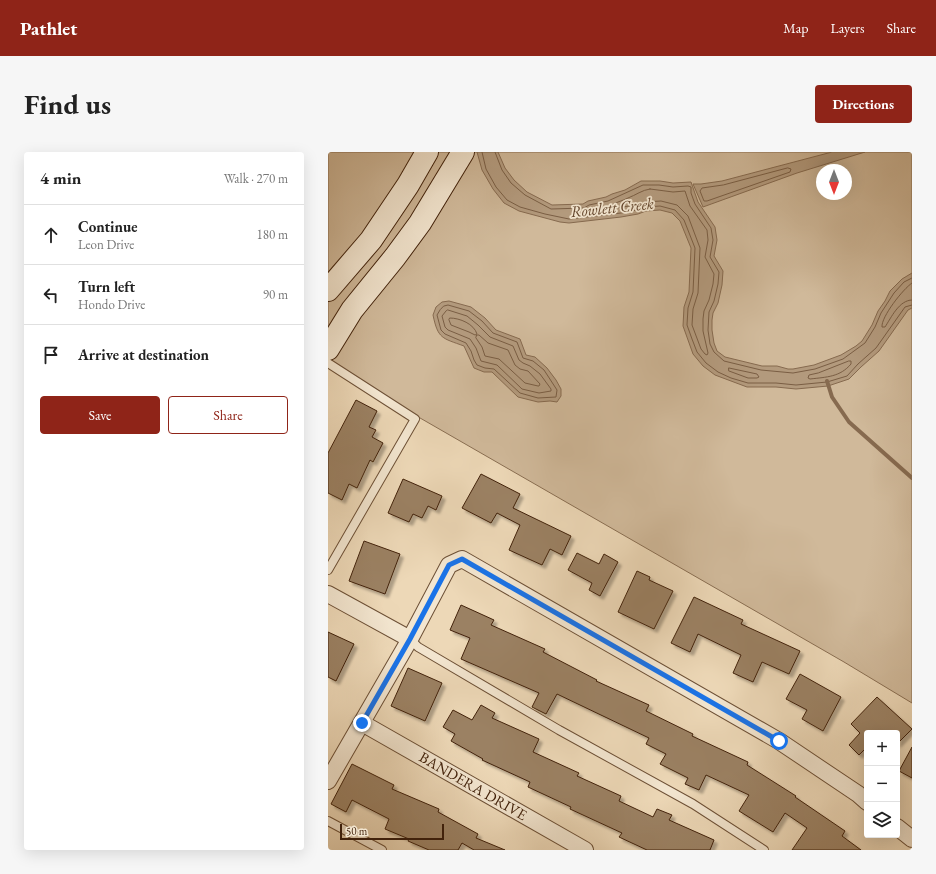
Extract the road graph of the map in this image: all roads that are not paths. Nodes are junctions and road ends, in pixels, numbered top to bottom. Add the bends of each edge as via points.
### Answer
1 (427, 152) edge
2 (463, 152) edge
3 (328, 290) edge
4 (328, 350) edge
5 (328, 363) edge
6 (328, 570) edge
7 (328, 594) edge
8 (410, 639) junction
9 (362, 723) junction
10 (328, 781) edge
11 (864, 799) edge
12 (328, 820) edge
13 (900, 829) edge
14 (912, 839) edge
15 (382, 850) edge
16 (585, 850) edge
17 (764, 850) edge

1 - 3 main road via 372,240
2 - 4 main road via 434,202 400,251 352,310
5 - 6 lane via 415,419
7 - 8 street
8 - 9 street
8 - 11 street via 449,565 462,559 779,741
8 - 17 lane via 418,647 485,688 693,804
9 - 10 street
9 - 16 street, BANDERA DRIVE
12 - 15 lane
13 - 14 street

